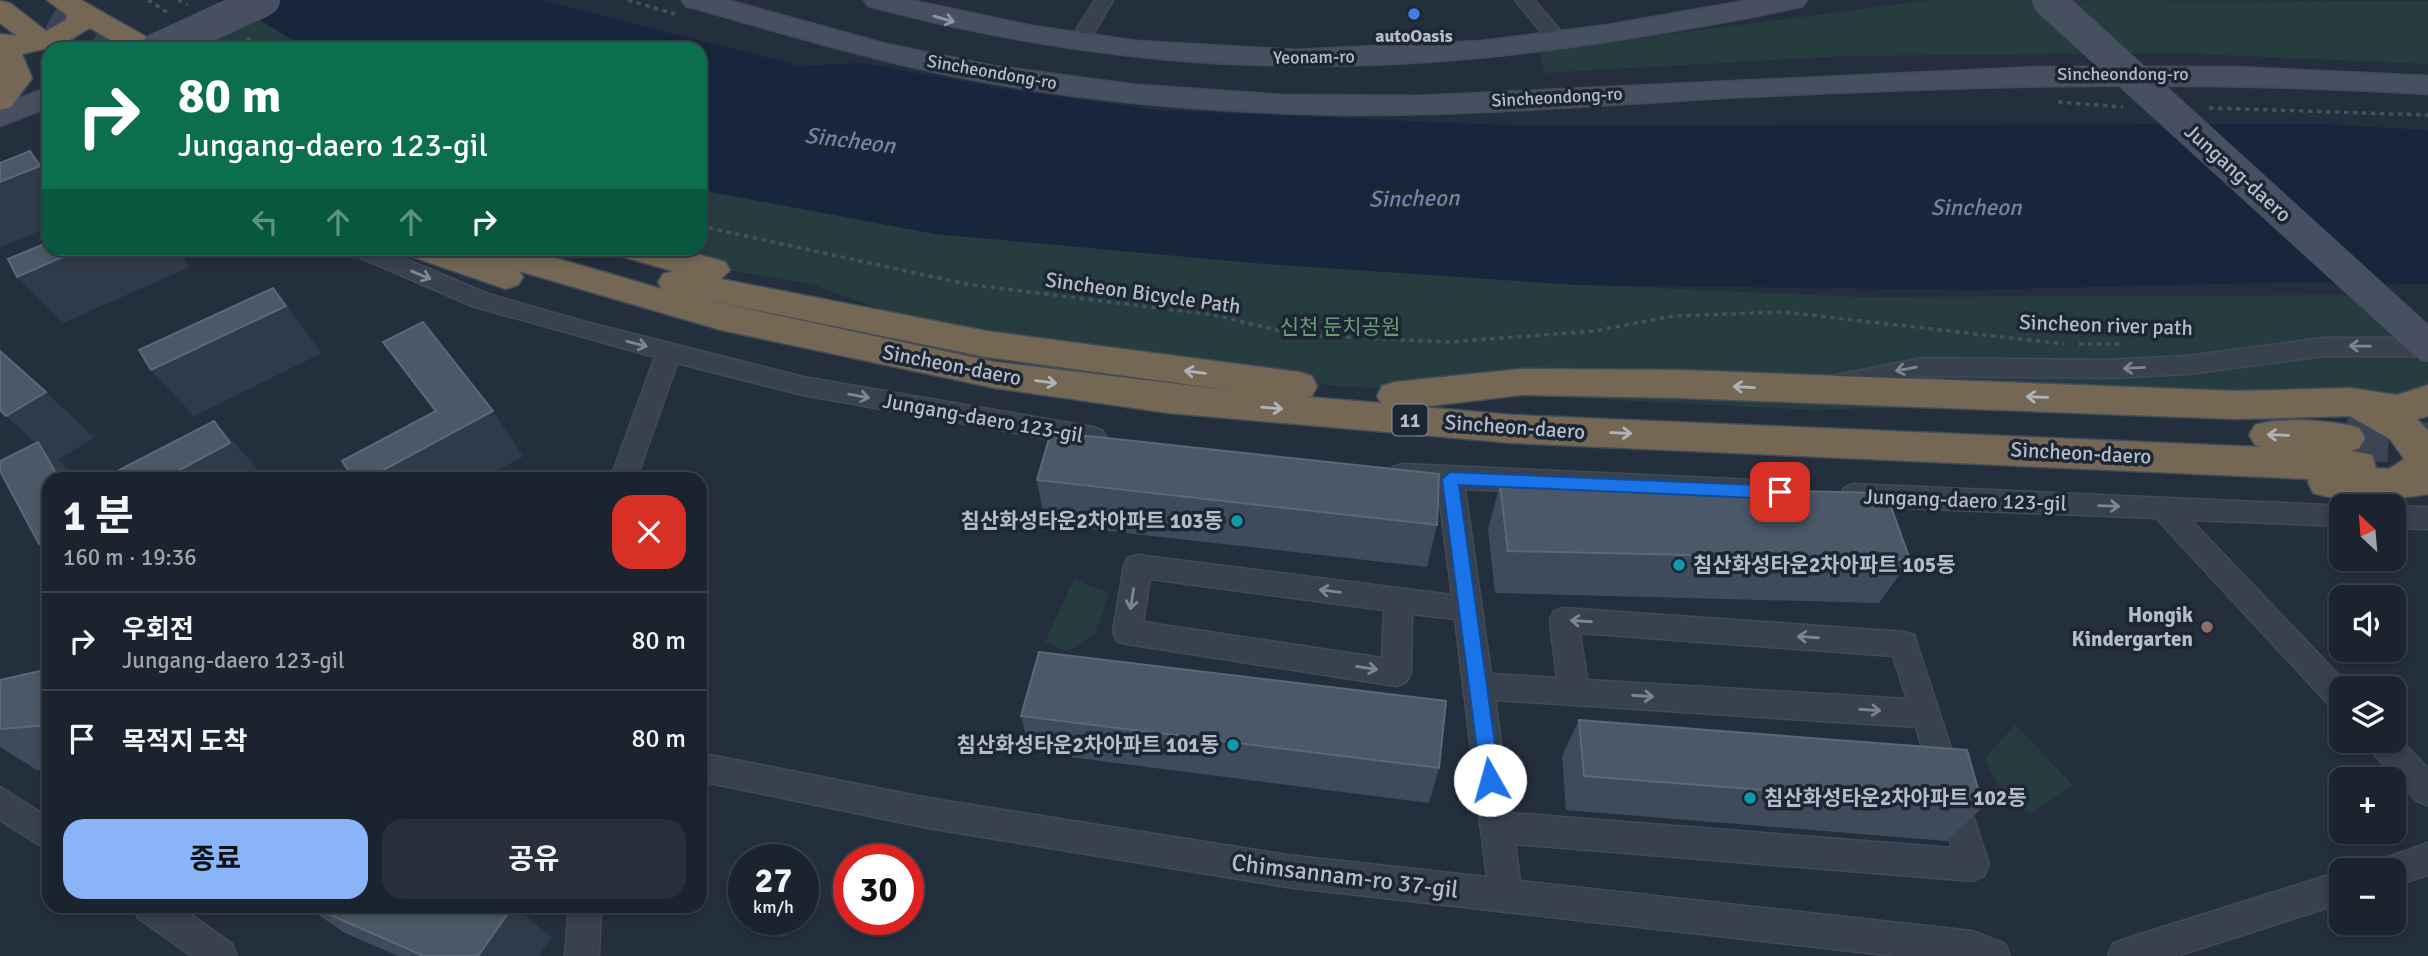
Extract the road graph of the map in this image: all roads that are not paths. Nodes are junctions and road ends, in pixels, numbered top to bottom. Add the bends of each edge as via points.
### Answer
1 (264, 0) edge
2 (696, 0) edge
3 (749, 0) edge
4 (878, 0) edge
5 (955, 0) edge
6 (1104, 0) edge
7 (1524, 0) edge
8 (1758, 0) edge
9 (1793, 0) edge
10 (2048, 0) edge
11 (0, 9) edge
12 (53, 13) edge
13 (1087, 29) junction
14 (1549, 29) junction
15 (45, 42) edge
16 (129, 42) edge
17 (172, 42) edge
18 (42, 43) tunnel mouth
19 (0, 44) edge
20 (2428, 72) edge
21 (2428, 85) edge
22 (42, 100) edge
23 (1, 101) edge
24 (377, 256) edge
25 (445, 256) edge
26 (508, 256) edge
27 (589, 256) edge
28 (664, 256) edge
29 (2428, 346) edge
30 (669, 351) junction
31 (990, 360) junction
32 (1812, 390) junction
33 (1395, 396) junction
34 (2428, 399) edge
35 (2351, 435) junction
36 (1690, 436) junction
37 (1120, 440) edge
38 (627, 472) edge
39 (1383, 472) edge
40 (1450, 479) junction
41 (1780, 492) edge
42 (1822, 494) edge
43 (2416, 494) edge
44 (2163, 508) junction
45 (2329, 514) edge
46 (1398, 600) junction
47 (1468, 609) junction
48 (2329, 685) edge
49 (1478, 686) junction
50 (1574, 692) junction
51 (1927, 714) junction
52 (2393, 753) edge
53 (707, 768) edge
54 (2428, 791) edge
55 (0, 802) edge
56 (1497, 827) junction
57 (42, 831) edge
58 (2428, 859) edge
59 (2406, 866) edge
60 (2329, 891) edge
61 (1506, 896) junction
62 (160, 913) edge
63 (585, 913) edge
64 (220, 956) edge
65 (582, 956) edge
66 (1993, 956) edge
67 (2125, 956) edge

1 - 17 main road, bridge
2 - 21 main road, Sincheondong-ro via 991,75 1145,95 1286,104 1440,103 2103,73 2303,76
3 - 20 main road, Sincheondong-ro via 889,39 1005,62 1240,88 1418,90 2177,58
4 -> 9 main road, Yeonam-ro via 960,23 1120,48 1296,59 1469,51
5 - 13 main road, Yeonam-ro
6 - 13 street
7 - 14 street
8 - 14 main road, Yeonam-ro
10 - 29 main road, Jungang-daero, bridge
11 - 12 highway
12 - 15 highway via 79,24
12 - 16 highway
13 - 14 main road, Yeonam-ro via 1180,39 1407,44
18 - 19 highway
19 - 23 highway via 16,70 14,84
22 - 23 main road
24 -> 30 street, Jungang-daero 123-gil via 480,300
25 - 31 highway via 672,325 873,368
26 - 31 highway, Sincheon-daero / 11 via 721,318
27 - 31 highway, Sincheon-daero / 11 via 650,277
28 - 31 highway via 834,299
29 -> 32 street via 2334,346 2188,365 2108,369 1923,367
30 -> 37 street, Jungang-daero 123-gil via 803,386
30 - 38 street
33 -> 31 highway, Sincheon-daero / 11
31 -> 36 highway, Sincheon-daero / 11 via 1169,399 1513,429
32 -> 33 highway via 1521,382
35 -> 32 highway via 2236,405
35 -> 33 highway, Sincheon-daero / 11
34 - 35 highway via 2397,409
35 - 36 highway, Sincheon-daero / 11
35 - 43 highway via 2379,414 2409,432 2425,465
36 - 43 highway via 2090,478
39 - 40 street
40 - 41 street
40 - 47 street
42 -> 44 street, Jungang-daero 123-gil
44 - 45 street, Jungang-daero 123-gil
44 - 48 street
46 -> 46 street via 1138,566 1127,632 1396,673
46 - 47 street
47 - 49 street
49 - 50 street
49 - 56 street
50 -> 51 street
51 -> 50 street via 1904,643 1564,620
51 - 56 street via 1973,865
52 - 54 street
53 - 61 street, Chimsannam-ro 37-gil via 928,813 1259,867
55 - 57 street
56 - 61 street
58 - 59 street
60 - 67 street
61 - 66 street, Chimsannam-ro 37-gil via 1972,948
62 - 64 street
63 - 65 street

